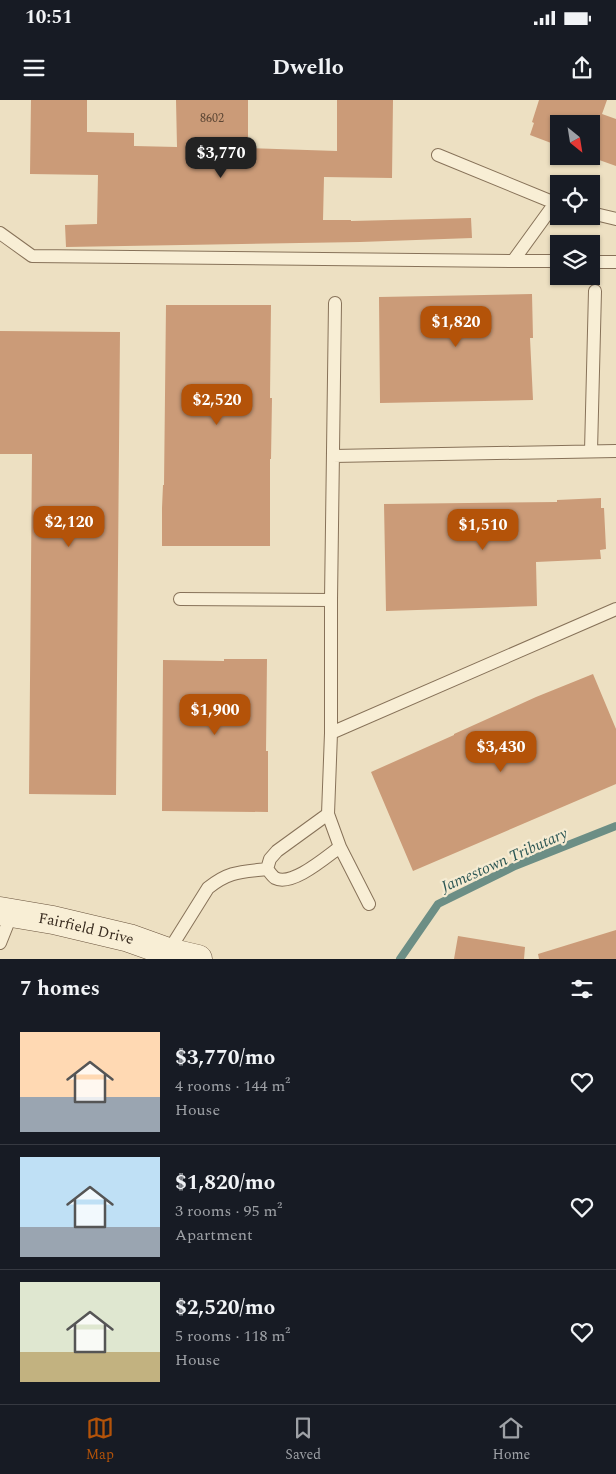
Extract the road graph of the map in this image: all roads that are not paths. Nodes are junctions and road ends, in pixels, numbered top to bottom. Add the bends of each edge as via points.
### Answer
1 (438, 155) dead end
2 (550, 200) edge
3 (550, 212) edge
4 (600, 215) edge
5 (616, 219) edge
6 (0, 233) edge
7 (13, 242) junction
8 (0, 246) edge
9 (513, 261) junction
10 (550, 261) edge
11 (600, 262) edge
12 (616, 262) edge
13 (595, 292) dead end
14 (335, 302) dead end
15 (591, 451) junction
16 (616, 451) edge
17 (332, 456) junction
18 (180, 599) dead end
19 (331, 600) junction
20 (616, 609) edge
21 (331, 733) junction
22 (328, 814) junction
23 (340, 847) junction
24 (267, 869) junction
25 (370, 904) dead end
26 (6, 912) edge
27 (0, 943) edge
28 (168, 952) junction
29 (198, 959) edge

1 - 2 lane
3 - 9 lane
4 - 5 lane
6 - 7 lane
7 - 8 lane
7 - 9 lane via 32,256
9 - 10 lane
11 - 12 lane
13 - 15 lane
14 - 17 lane
15 - 16 lane
15 - 17 lane
17 - 19 lane
18 - 19 lane
19 - 21 lane
20 - 21 lane
21 - 22 lane
22 - 23 lane
22 - 24 lane via 277,851
23 - 24 lane via 288,880 274,878
23 - 25 lane
24 - 28 lane via 230,874 208,888
26 - 27 lane
26 - 28 street, Fairfield Drive via 129,938
28 - 29 street, Fairfield Drive

